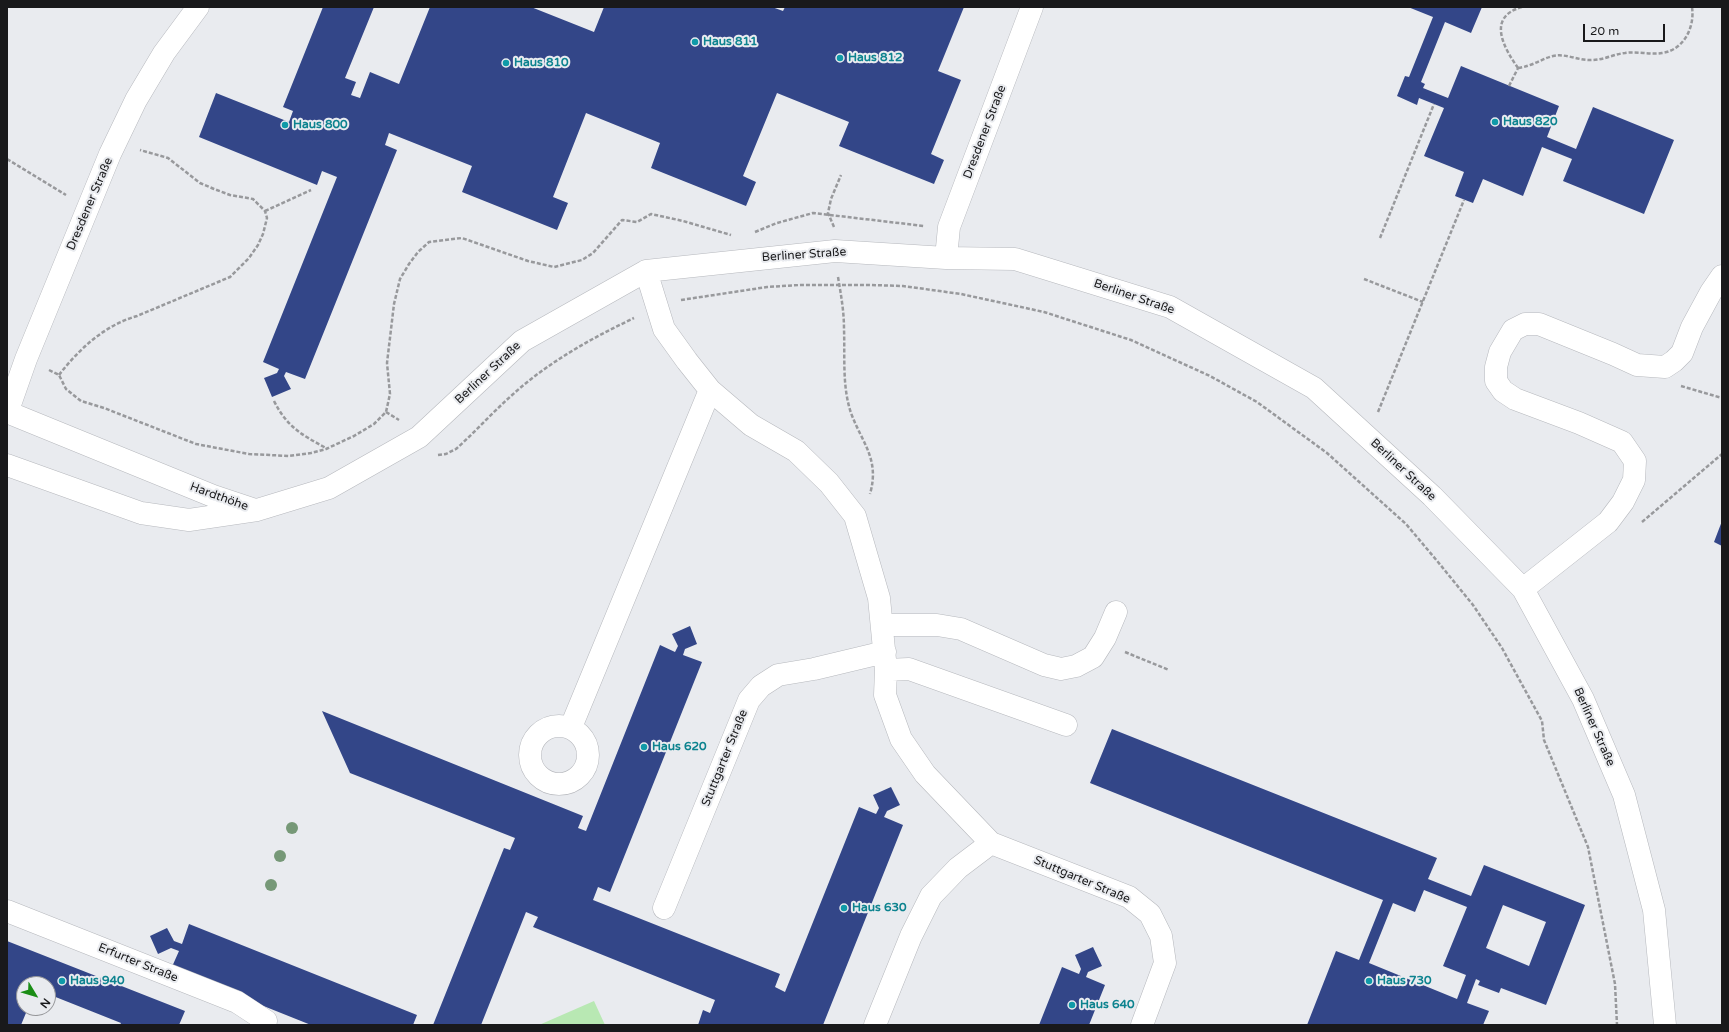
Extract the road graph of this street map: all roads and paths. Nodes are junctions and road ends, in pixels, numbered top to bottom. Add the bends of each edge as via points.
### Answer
1 (198, 7) edge
2 (1032, 7) edge
3 (1522, 7) edge
4 (1692, 7) edge
5 (1518, 68) junction
6 (1509, 86) dead end
7 (1434, 104) dead end
8 (117, 140) junction
9 (7, 159) edge
10 (841, 175) dead end
11 (311, 190) dead end
12 (1464, 200) dead end
13 (87, 208) junction
14 (265, 211) junction
15 (828, 213) junction
16 (949, 227) junction
17 (749, 234) dead end
18 (737, 235) dead end
19 (1380, 238) dead end
20 (835, 251) junction
21 (946, 258) junction
22 (646, 271) junction
23 (1722, 276) edge
24 (1364, 279) dead end
25 (839, 285) junction
26 (1423, 302) junction
27 (657, 307) junction
28 (26, 358) junction
29 (59, 375) junction
30 (1681, 386) dead end
31 (710, 390) junction
32 (1722, 398) edge
33 (274, 402) dead end
34 (386, 412) junction
35 (7, 413) edge
36 (1360, 430) junction
37 (419, 437) junction
38 (326, 449) junction
39 (1722, 454) edge
40 (7, 465) edge
41 (257, 510) junction
42 (855, 516) junction
43 (1637, 526) dead end
44 (1523, 589) junction
45 (1116, 612) dead end
46 (882, 625) junction
47 (1102, 642) junction
48 (886, 661) junction
49 (1169, 670) dead end
50 (1066, 725) dead end
51 (571, 727) dead end
52 (991, 843) junction
53 (664, 908) dead end
54 (7, 911) edge
55 (266, 1021) dead end
56 (875, 1025) edge
57 (1142, 1025) edge
58 (1617, 1025) edge
59 (1665, 1025) edge

1 - 8 lane, Dresdener Straße via 164,53 136,100
2 - 16 lane, Dresdener Straße
3 - 5 path via 1507,14 1502,22 1501,33 1506,52
4 - 5 path via 1693,14 1687,35 1671,52 1625,53 1593,60 1553,56 1532,66
5 - 6 path
7 - 19 path
8 - 13 lane, Dresdener Straße
8 - 14 path via 141,151 168,158 200,183 230,195 253,199
9 - 13 path
10 - 15 path
11 - 14 path
12 - 26 path
13 - 28 lane, Dresdener Straße
14 - 29 path via 266,225 258,245 249,258 230,276 125,320 98,335 76,354
15 - 16 path via 921,226
15 - 17 path via 800,215
15 - 20 path via 834,227
16 - 21 lane, Dresdener Straße
18 - 34 path via 651,214 637,222 622,220 593,253 582,260 554,267 528,261 462,238 429,242 408,264 400,279 394,304 387,363 390,394
20 - 21 lane, Berliner Straße
20 - 22 lane, Berliner Straße
20 - 25 path
21 - 36 lane, Berliner Straße via 1015,259 1170,307 1314,388
22 - 27 lane, Stuttgarter Straße
22 - 37 lane, Berliner Straße via 522,341
23 - 44 lane via 1692,327 1682,353 1665,367 1637,365 1539,324 1524,324 1513,330 1500,352 1496,367 1496,381 1503,392 1622,442 1635,462 1634,480 1623,502 1608,522
24 - 26 path
25 - 27 path via 767,287 685,299
25 - 42 path via 843,301 845,387 852,414 870,452 873,472 870,494
25 - 58 path via 903,286 961,294 1044,312 1131,340 1210,376 1257,402 1327,453 1406,524 1473,605 1502,648 1542,721 1544,740 1588,847 1615,984
26 - 36 path via 1378,411
27 - 31 lane, Stuttgarter Straße via 664,329 686,362
27 - 37 path via 602,333 540,372 456,449 437,455
28 - 29 path
28 - 35 lane, Dresdener Straße
29 - 38 path via 66,388 81,401 196,444 243,453 289,456
30 - 32 path
31 - 42 lane, Stuttgarter Straße via 751,425 796,451 829,483
31 - 51 lane
33 - 38 path via 294,429
34 - 37 path
34 - 38 path via 374,424
35 - 41 lane, Hardthöhe via 213,496
36 - 44 lane, Berliner Straße via 1432,496
37 - 41 lane, Berliner Straße via 329,488
39 - 43 path
40 - 41 lane, Hardthöhe via 141,513 189,520
42 - 46 lane, Stuttgarter Straße via 879,598
44 - 59 lane, Berliner Straße via 1583,699 1624,795 1654,910
45 - 47 lane
46 - 47 lane via 931,625 961,629 1044,665 1061,669 1076,666 1093,656
46 - 48 lane, Stuttgarter Straße
47 - 49 path
48 - 50 lane
48 - 52 lane, Stuttgarter Straße via 886,695 901,738 925,774
48 - 53 lane, Stuttgarter Straße via 778,675 761,686 749,700
52 - 56 lane via 958,868 931,896 911,936
52 - 57 lane, Stuttgarter Straße via 1129,897 1150,914 1161,936 1165,962
54 - 55 lane, Erfurter Straße via 237,1002

